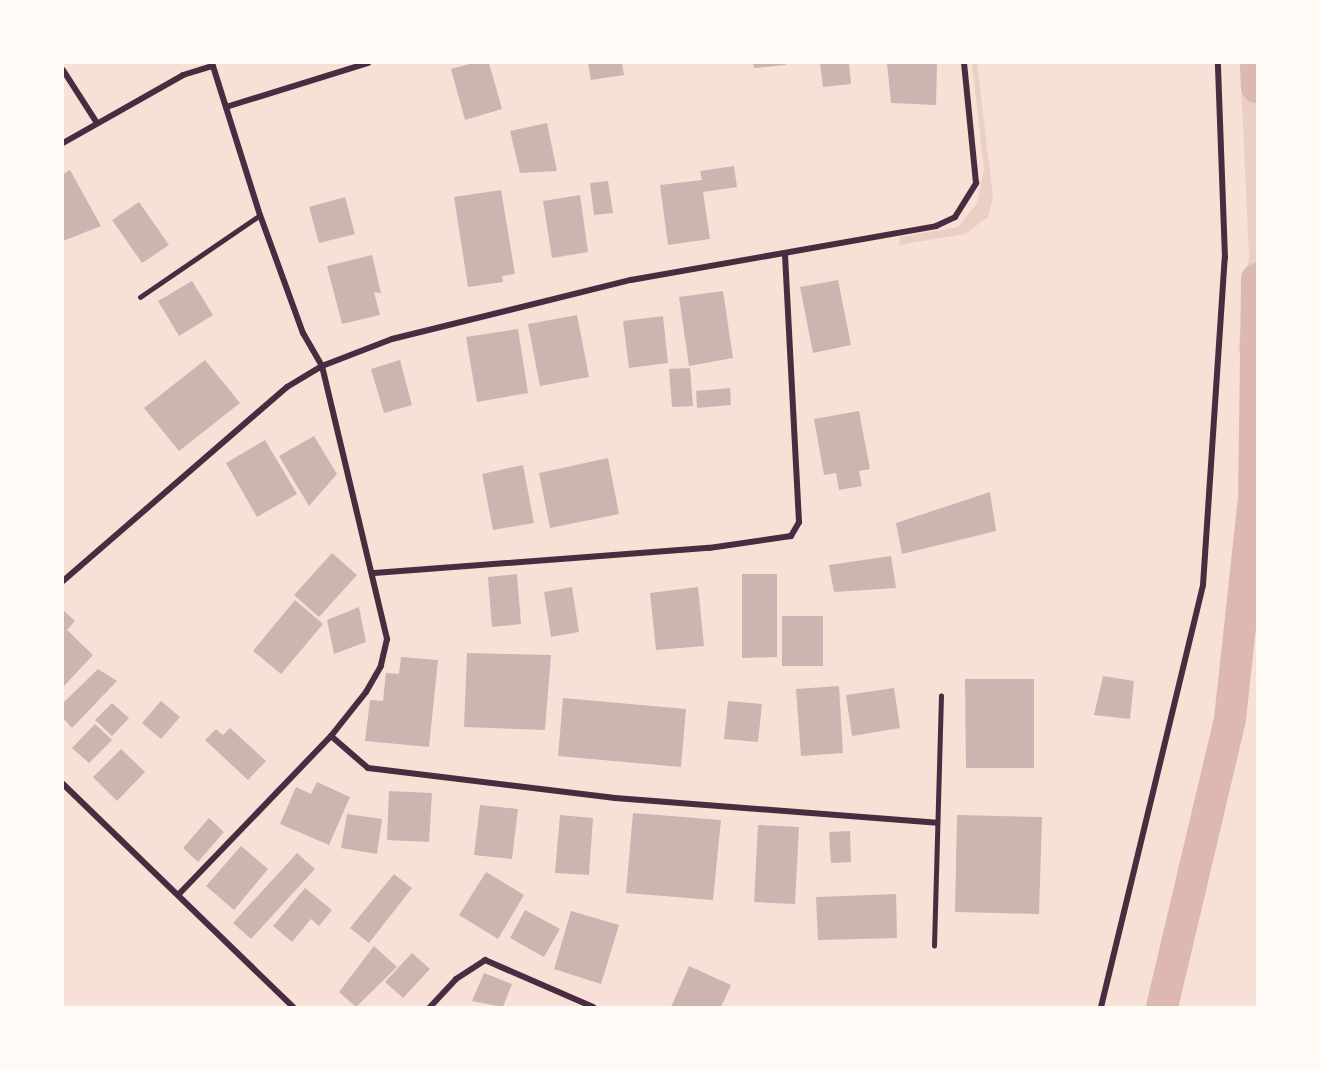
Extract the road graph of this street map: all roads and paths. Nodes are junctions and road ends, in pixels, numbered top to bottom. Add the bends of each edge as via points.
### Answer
1 (368, 63) edge
2 (964, 63) edge
3 (1218, 63) edge
4 (213, 64) edge
5 (63, 70) edge
6 (226, 107) junction
7 (97, 123) junction
8 (63, 143) edge
9 (260, 215) junction
10 (785, 253) junction
11 (140, 297) dead end
12 (322, 366) junction
13 (374, 573) junction
14 (63, 581) edge
15 (940, 696) dead end
16 (331, 736) junction
17 (63, 784) edge
18 (937, 823) junction
19 (179, 894) junction
20 (934, 946) dead end
21 (293, 1007) edge
22 (430, 1007) edge
23 (594, 1007) edge
24 (1101, 1007) edge

1 - 6 street
2 - 10 street via 976,183 955,217 936,226
3 - 24 street via 1225,258 1203,585
4 - 6 street
4 - 7 street via 183,75
5 - 7 street
6 - 9 street
7 - 8 street
9 - 11 lane
9 - 12 street via 303,333
10 - 12 street via 631,280 473,318
10 - 13 street via 800,522 791,536 709,548
12 - 13 street
12 - 14 street via 286,387
13 - 16 street via 387,639 381,666
15 - 18 lane
16 - 18 street via 368,768 615,798
16 - 19 street
17 - 19 street
18 - 20 lane
19 - 21 street
22 - 23 street via 456,979 485,960

